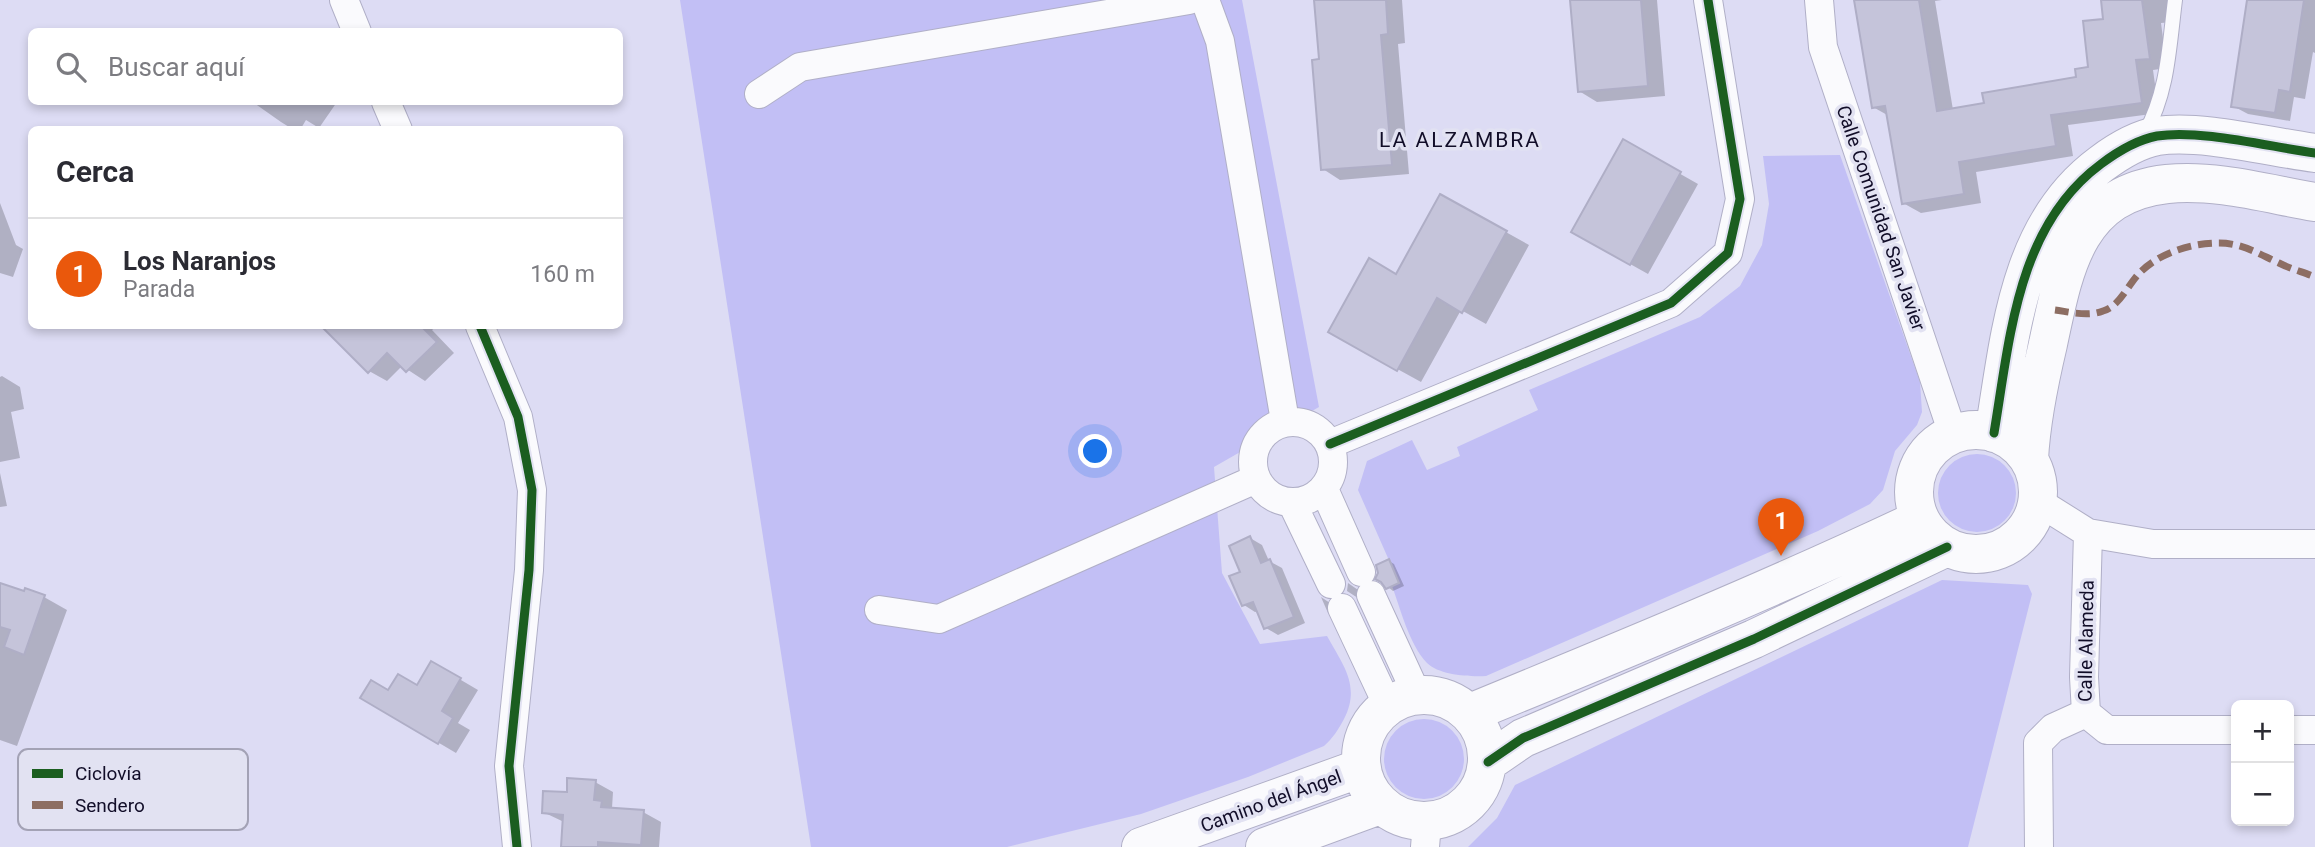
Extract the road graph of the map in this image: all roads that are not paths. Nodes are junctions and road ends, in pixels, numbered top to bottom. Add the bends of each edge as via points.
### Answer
1 (344, 0) edge
2 (1189, 0) edge
3 (1205, 0) edge
4 (1708, 0) edge
5 (1819, 0) edge
6 (2175, 0) edge
7 (355, 28) edge
8 (759, 94) dead end
9 (387, 105) edge
10 (396, 126) edge
11 (2141, 141) junction
12 (2315, 153) edge
13 (2315, 202) edge
14 (481, 329) edge
15 (1285, 421) junction
16 (1994, 433) junction
17 (1953, 434) junction
18 (1330, 444) junction
19 (2029, 459) junction
20 (1256, 479) junction
21 (1324, 489) junction
22 (2038, 501) junction
23 (1292, 503) junction
24 (1920, 519) junction
25 (2088, 533) junction
26 (2315, 544) edge
27 (1947, 547) junction
28 (880, 610) dead end
29 (1402, 700) junction
30 (1470, 713) junction
31 (2086, 713) junction
32 (2231, 730) edge
33 (2294, 730) edge
34 (2315, 730) edge
35 (1488, 762) junction
36 (1361, 768) junction
37 (1380, 805) junction
38 (1426, 835) edge
39 (517, 847) edge
40 (1141, 847) edge
41 (1265, 847) edge
42 (2039, 847) edge

1 - 7 street
2 - 8 street via 800,67
3 - 15 street via 1220,41
4 - 18 street via 1740,199 1728,253 1671,303
5 - 17 street, Calle Comunidad San Javier via 1823,47
6 - 11 lane via 2163,89
9 - 10 street
11 - 12 street via 2191,134
11 - 16 street via 2086,175 2061,204 2038,243 2022,279
13 - 19 street via 2197,183 2166,184 2135,191 2095,216 2071,252 2059,291 2031,421
14 - 39 street via 518,416 532,490 529,570 509,766
15 - 18 street via 1311,425
15 - 20 street via 1263,433 1252,455
16 - 17 street
16 - 19 street via 2014,443
17 - 24 street via 1932,448 1918,469 1914,494
18 - 21 street via 1332,475
19 - 22 street via 2037,479
20 - 23 street via 1271,496
20 - 28 street via 939,619
21 - 23 street via 1310,499
21 - 29 street via 1366,583
22 - 25 street
22 - 27 street via 2021,536 2004,548 1965,554
23 - 29 street via 1336,596
24 - 27 street
24 - 30 street via 1725,608
25 - 26 street via 2153,544
25 - 31 street, Calle Alameda
27 - 35 street via 1754,639 1523,738
29 - 30 street via 1445,698
29 - 36 street via 1375,717 1361,748
30 - 35 street via 1483,736
31 - 32 street via 2107,730
31 - 42 street, Calle Alameda via 2053,728 2038,743
33 - 34 street
35 - 38 street via 1475,797
36 - 37 street via 1366,787
36 - 40 street, Camino del Ángel
37 - 38 street
37 - 41 street

